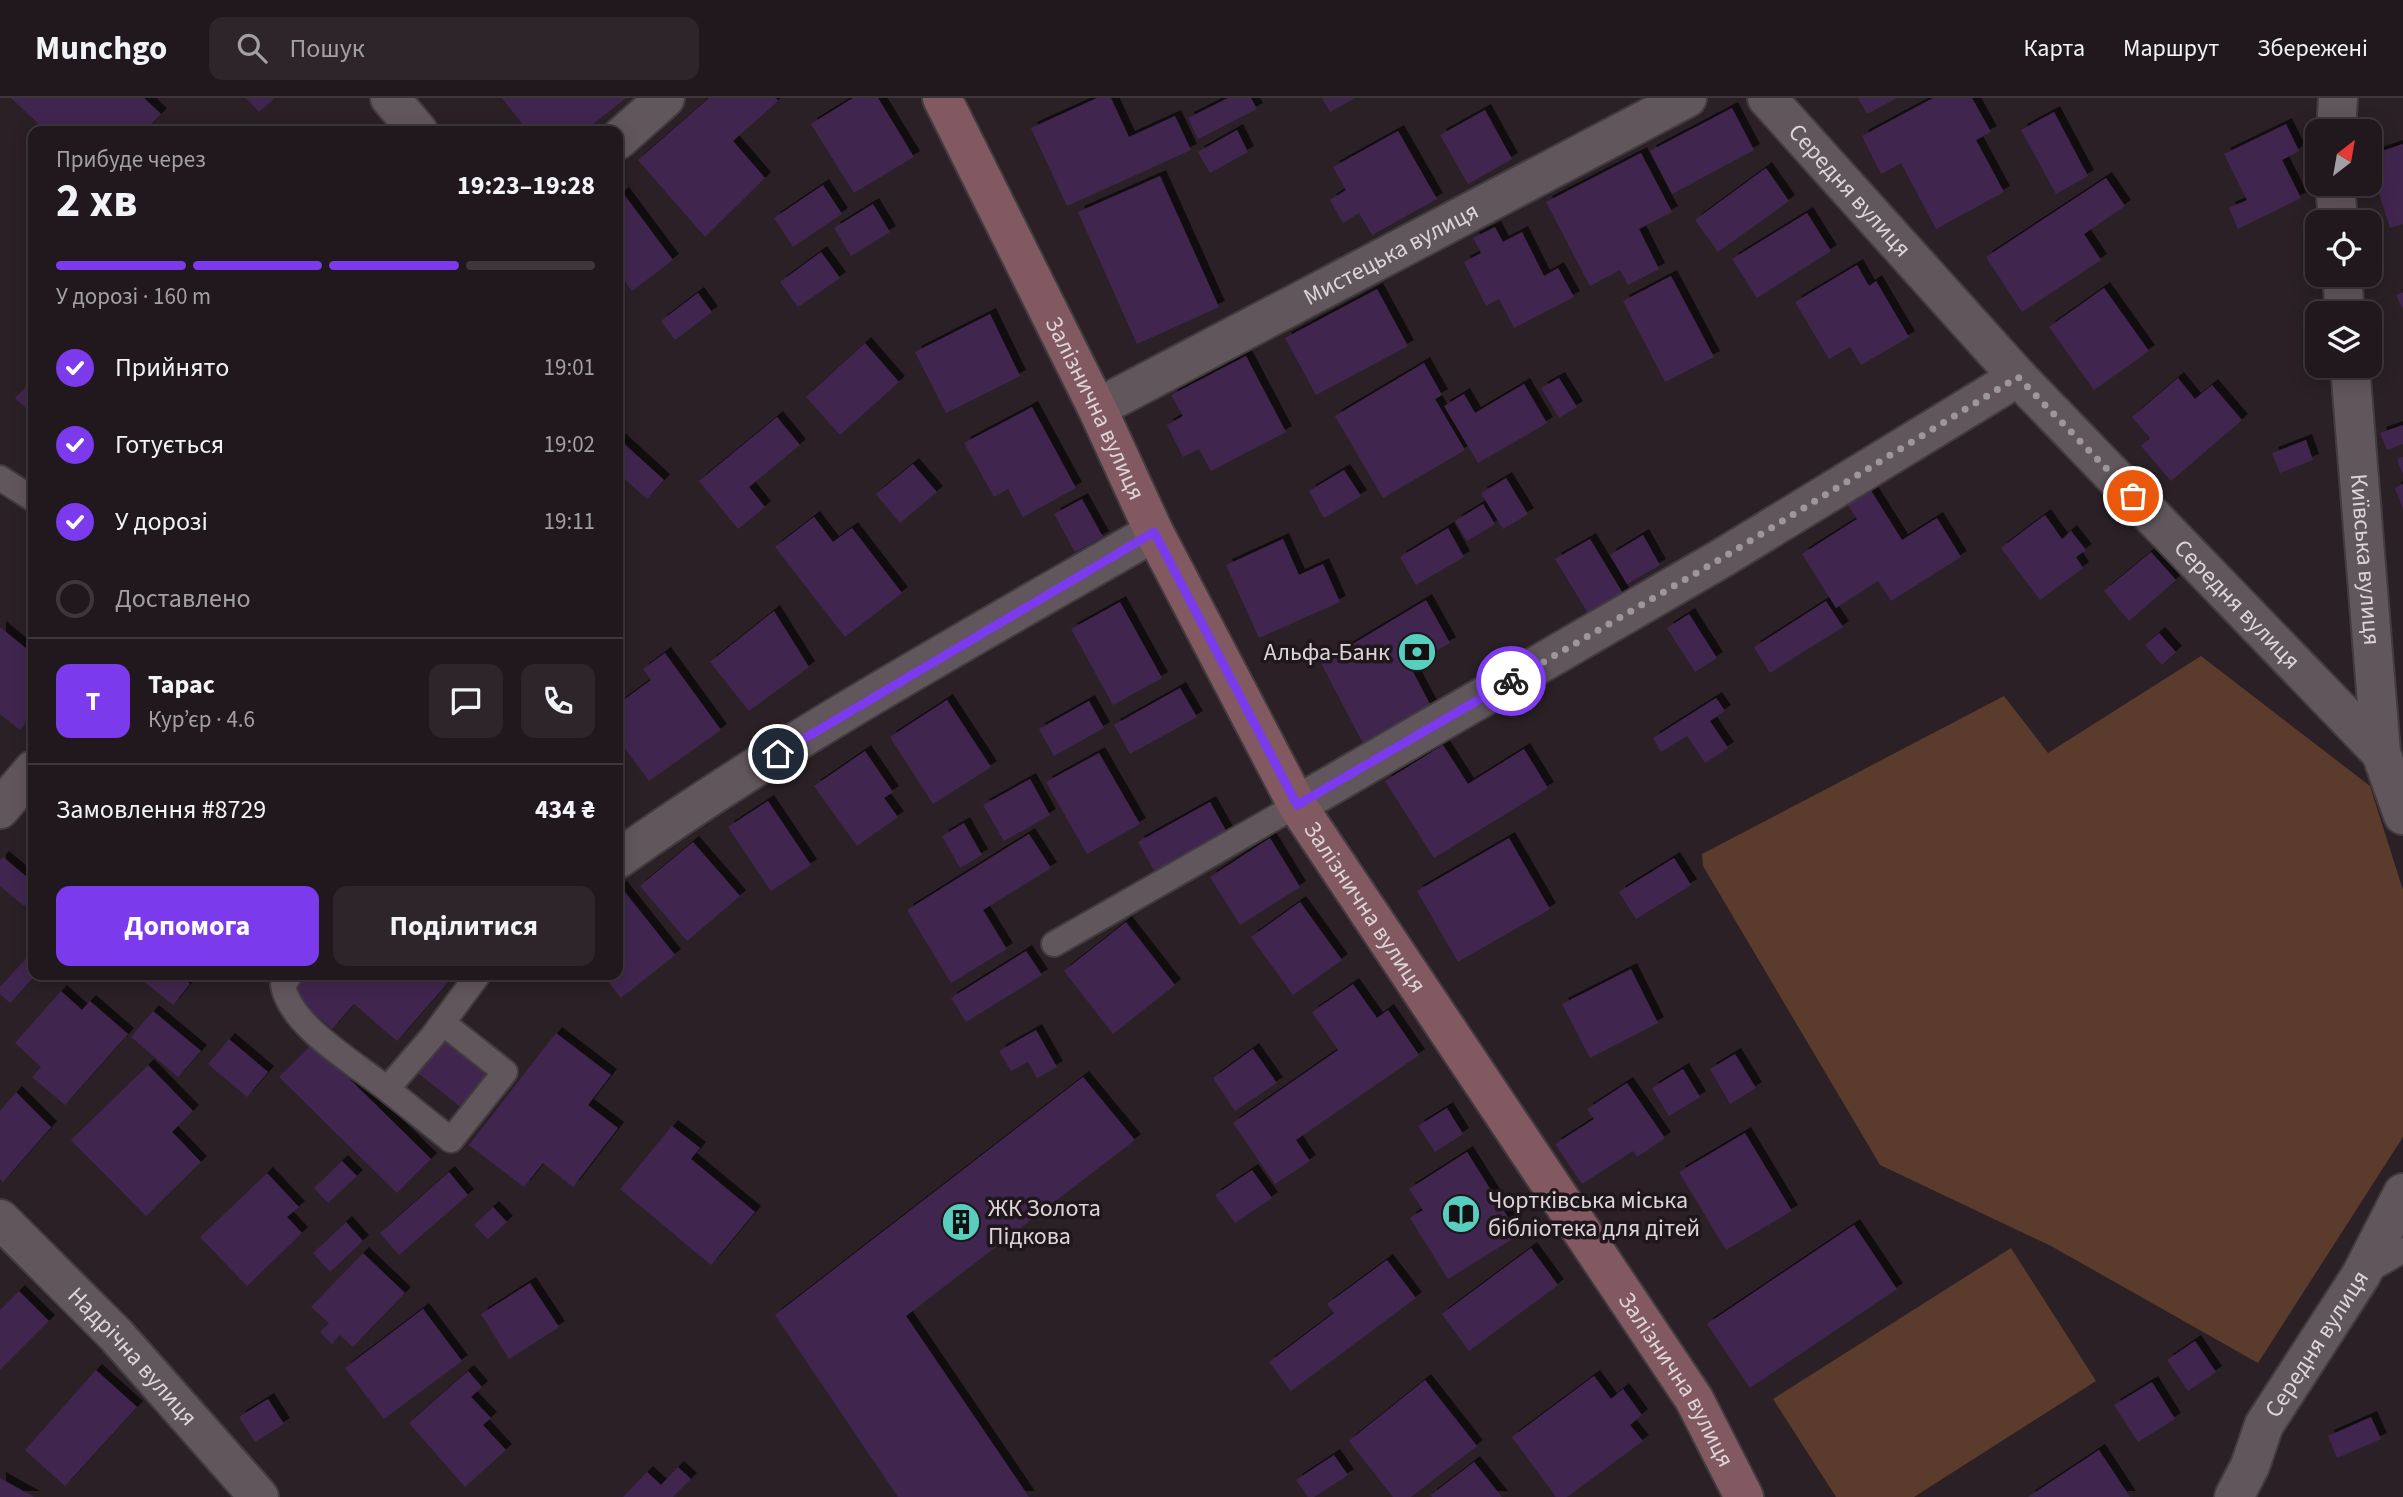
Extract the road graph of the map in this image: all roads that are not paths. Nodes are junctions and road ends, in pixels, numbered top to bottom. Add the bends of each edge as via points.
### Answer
1 (390, 98) edge
2 (665, 98) edge
3 (942, 98) edge
4 (1686, 98) edge
5 (1767, 98) edge
6 (2338, 98) edge
7 (2337, 119) edge
8 (414, 126) edge
9 (623, 136) edge
10 (2018, 377) junction
11 (2351, 378) edge
12 (1097, 408) junction
13 (0, 478) edge
14 (28, 496) edge
15 (1154, 532) junction
16 (2381, 753) junction
17 (28, 776) edge
18 (1297, 805) junction
19 (0, 808) edge
20 (2403, 815) edge
21 (623, 856) edge
22 (1054, 944) dead end
23 (287, 980) edge
24 (474, 980) edge
25 (443, 1023) junction
26 (387, 1089) junction
27 (2403, 1193) edge
28 (0, 1219) edge
29 (2403, 1250) edge
30 (2361, 1275) junction
31 (259, 1497) edge
32 (1744, 1497) edge
33 (2234, 1497) edge

1 - 8 street
2 - 9 street
3 - 12 street, Залізнична вулиця
4 - 12 street, Мистецька вулиця
5 - 10 street, Середня вулиця
6 - 7 street
10 - 16 street, Середня вулиця
10 - 18 street via 1722,558
11 - 16 street, Київська вулиця
12 - 15 street, Залізнична вулиця
13 - 14 lane
15 - 18 street, Залізнична вулиця
15 - 21 street via 766,761
16 - 20 street, Середня вулиця
17 - 19 street
18 - 22 lane
18 - 32 street, Залізнична вулиця via 1694,1399
23 - 26 lane via 285,995 297,1017
24 - 25 lane
25 - 26 lane
25 - 26 lane via 505,1072 451,1140
27 - 30 street, Середня вулиця
28 - 31 street, Надрічна вулиця via 116,1335
29 - 30 lane
30 - 33 street, Середня вулиця via 2264,1425

